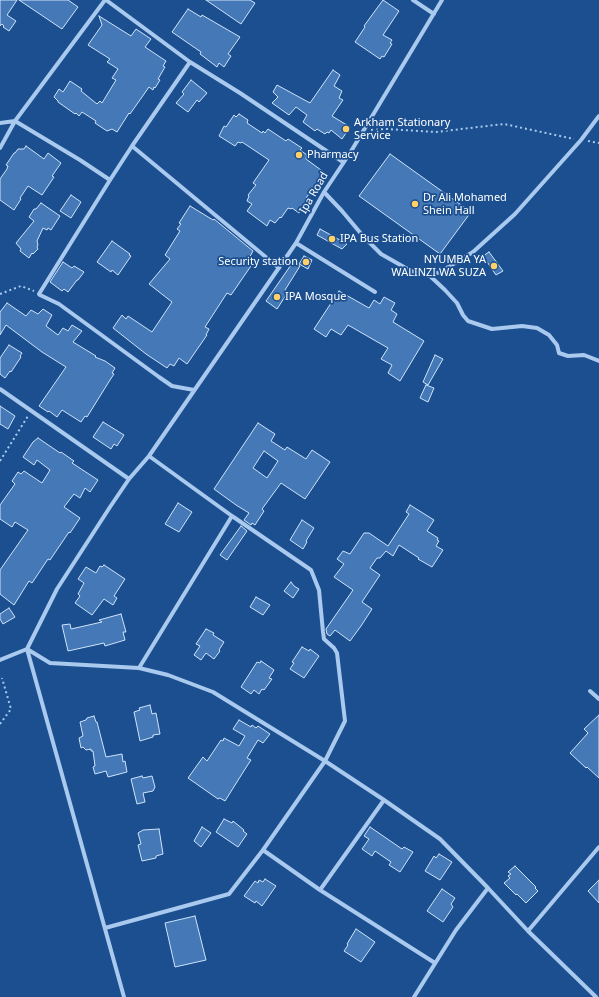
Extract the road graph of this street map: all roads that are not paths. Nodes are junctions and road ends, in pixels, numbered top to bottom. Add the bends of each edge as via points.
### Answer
1 (105, 0) edge
2 (413, 0) edge
3 (442, 0) edge
4 (434, 14) junction
5 (190, 62) junction
6 (599, 116) edge
7 (15, 121) junction
8 (0, 123) edge
9 (132, 146) junction
10 (0, 148) edge
11 (343, 162) junction
12 (110, 180) junction
13 (324, 192) junction
14 (296, 243) junction
15 (279, 268) junction
16 (430, 276) junction
17 (375, 292) dead end
18 (599, 361) edge
19 (0, 389) edge
20 (194, 390) junction
21 (148, 456) junction
22 (129, 479) junction
23 (232, 516) junction
24 (27, 649) junction
25 (0, 660) edge
26 (139, 668) junction
27 (590, 691) dead end
28 (599, 699) edge
29 (325, 761) junction
30 (384, 800) junction
31 (599, 847) edge
32 (263, 850) junction
33 (488, 888) junction
34 (320, 890) junction
35 (105, 928) junction
36 (528, 931) junction
37 (435, 963) junction
38 (124, 997) edge
39 (414, 997) edge
40 (596, 997) edge

1 - 5 street
1 - 7 street
2 - 4 street
3 - 4 street, Ipa Road
4 - 11 street, Ipa Road
5 - 9 street
5 - 11 street
6 - 16 street via 515,214 473,252
7 - 8 street
7 - 10 street
7 - 12 street
9 - 12 street
9 - 15 street
11 - 13 street, Ipa Road
12 - 20 street via 39,293 59,304 172,386
13 - 14 street, Ipa Road
13 - 16 street via 381,254 411,271
14 - 15 street, Ipa Road
14 - 17 street
15 - 20 street, Ipa Road
16 - 18 street via 457,304 468,321 492,329 522,326 537,328 549,335 557,345 559,353 568,356 584,355
19 - 22 street
20 - 21 street, Ipa Road
21 - 22 street, Ipa Road
21 - 23 street
22 - 24 street, Ipa Road via 57,589
23 - 26 street
23 - 29 street via 311,570 319,590 324,639 337,653 345,721
24 - 25 street
24 - 26 street via 50,663
24 - 35 street
26 - 29 street via 168,674 213,692
27 - 28 street
29 - 30 street
29 - 32 street
30 - 33 street via 440,839
30 - 34 street
31 - 36 street
32 - 34 street
32 - 35 street via 229,894
33 - 36 street
33 - 37 street
34 - 37 street
35 - 38 street
36 - 40 street
37 - 39 street

